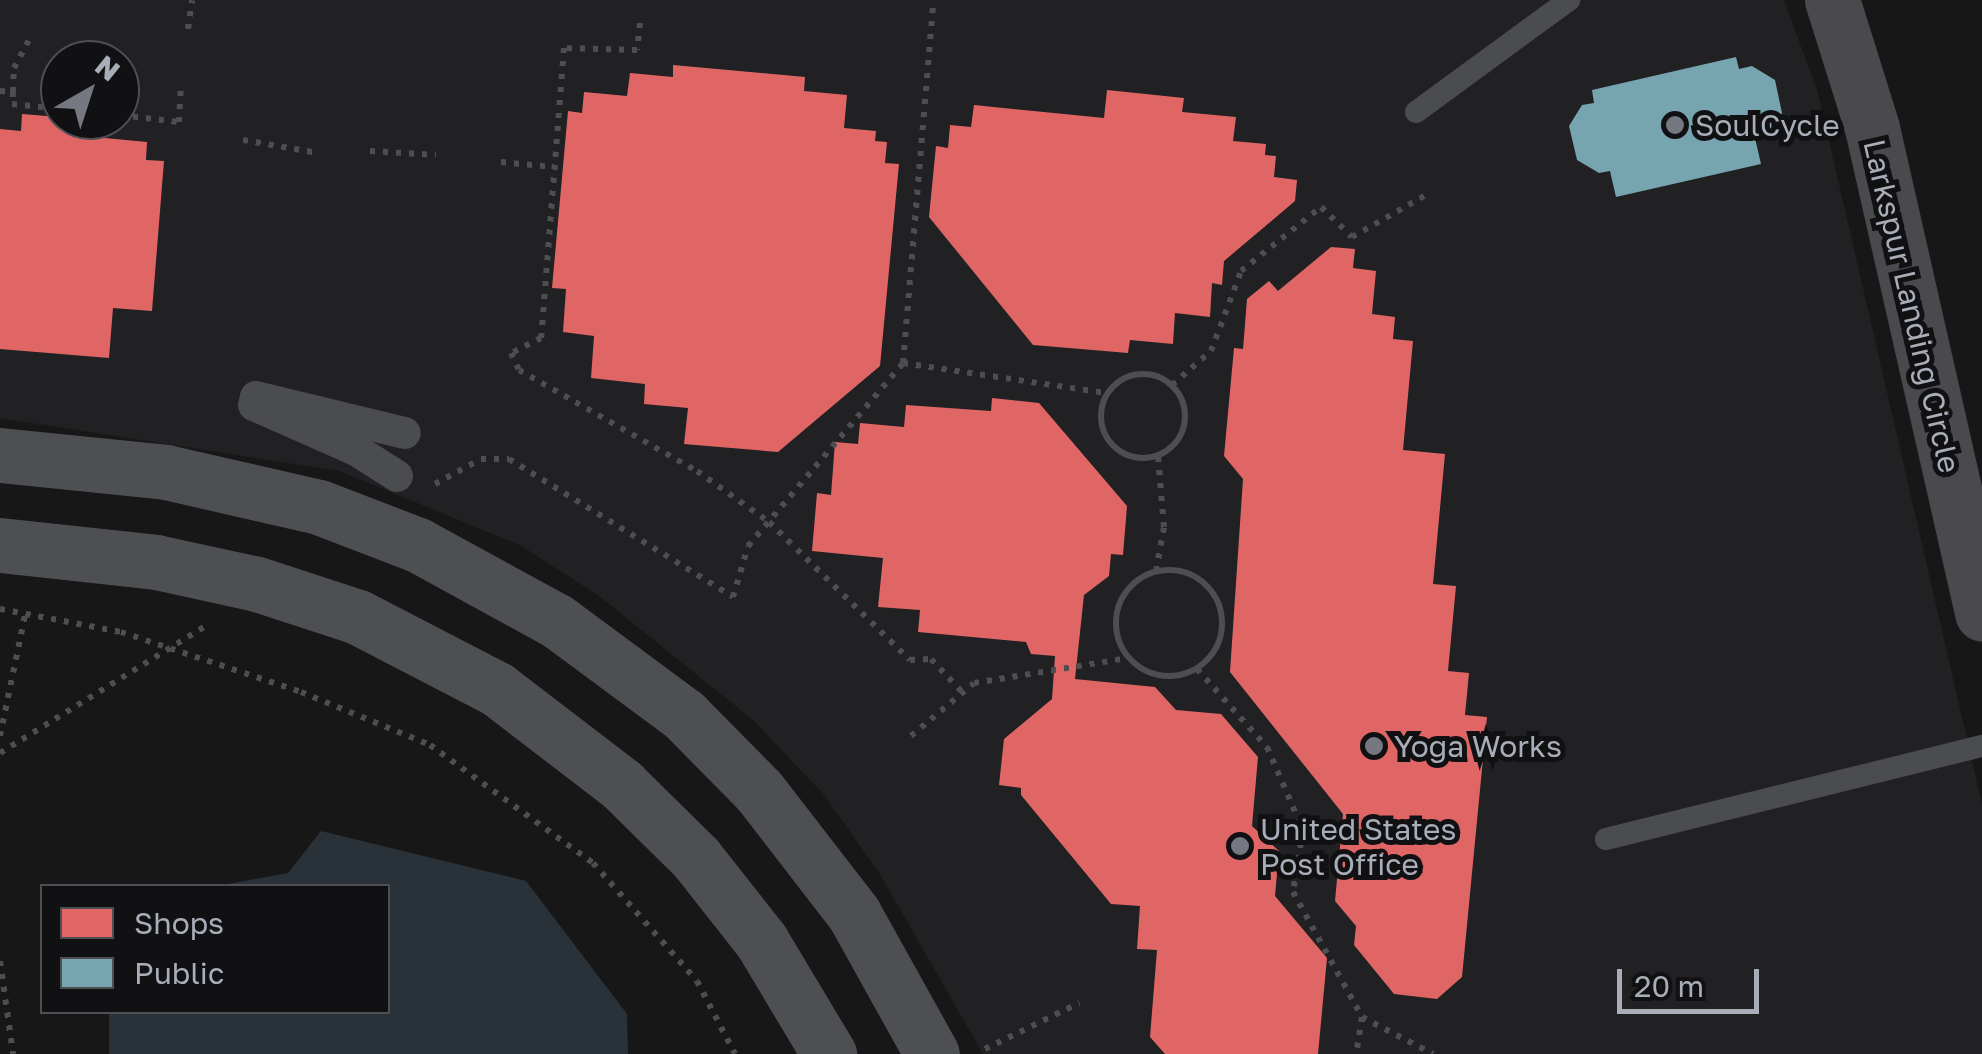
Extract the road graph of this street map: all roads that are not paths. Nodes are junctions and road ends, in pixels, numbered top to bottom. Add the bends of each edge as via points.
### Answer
1 (1569, 0) edge
2 (1832, 0) edge
3 (1416, 112) dead end
4 (405, 432) dead end
5 (0, 455) edge
6 (397, 476) dead end
7 (0, 546) edge
8 (53, 549) junction
9 (13, 589) edge
10 (1982, 614) edge
11 (1982, 746) edge
12 (1606, 839) dead end
13 (829, 1054) edge
14 (932, 1054) edge

1 - 3 lane
2 - 10 main road, Larkspur Landing Circle via 1872,128
4 - 6 street via 256,397 254,405 356,450
5 - 14 main road via 166,472 319,507 418,545 557,620 684,716 770,804 854,914
7 - 8 main road
8 - 9 main road
8 - 13 main road via 208,572 308,600 406,638 497,688 609,774 696,858 762,942
11 - 12 lane

